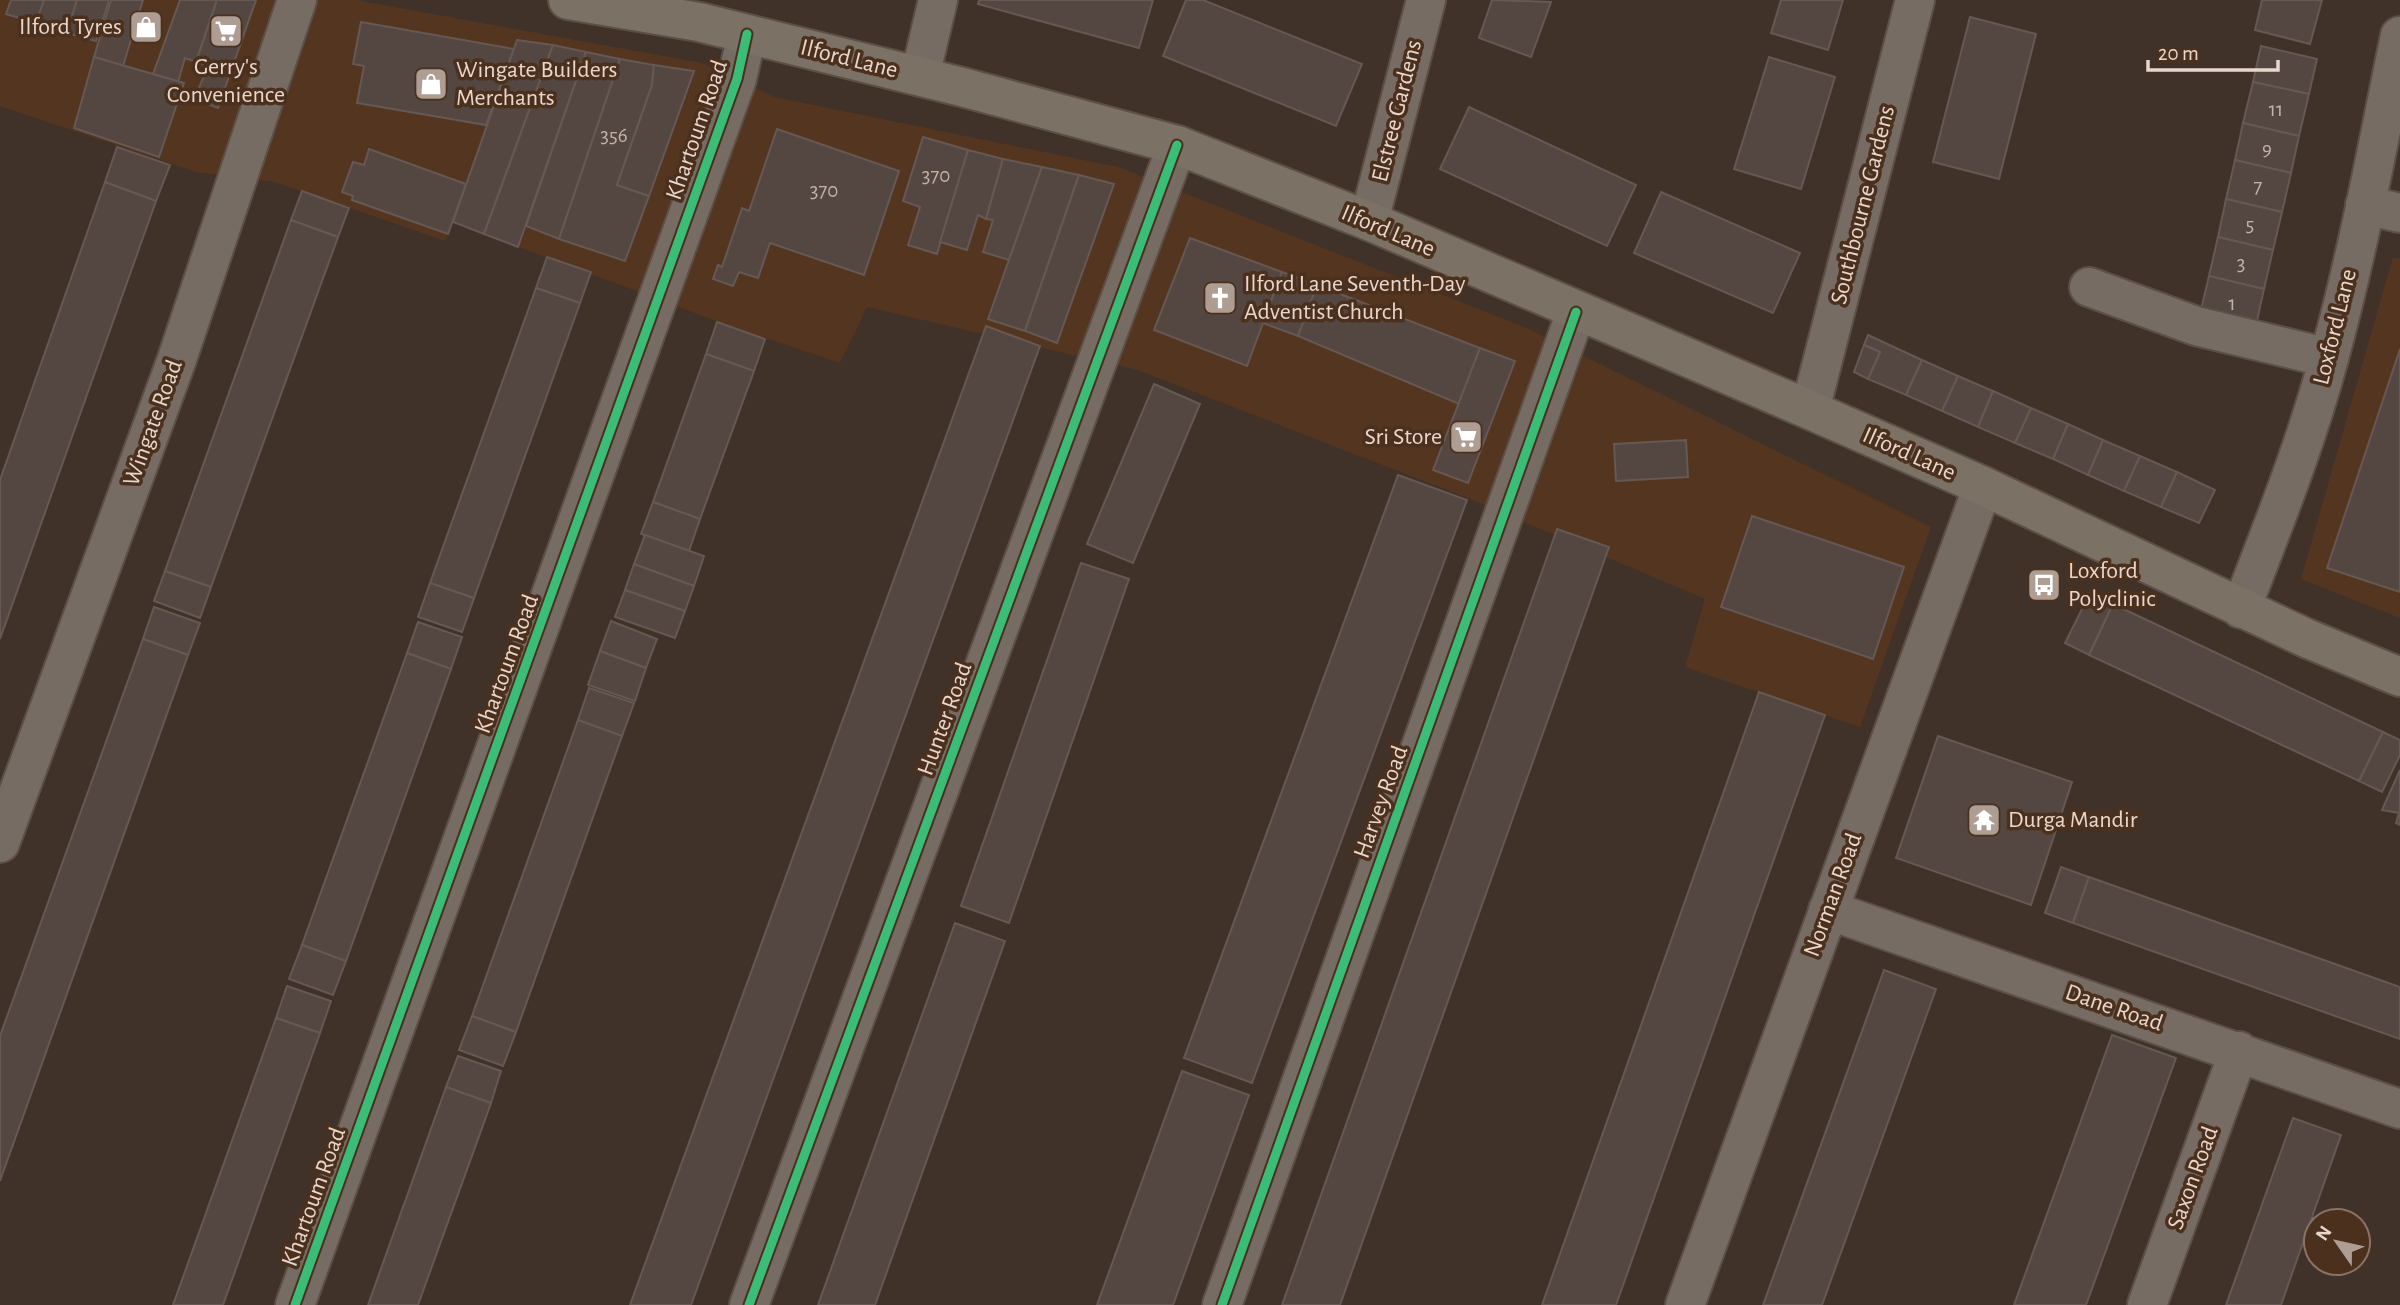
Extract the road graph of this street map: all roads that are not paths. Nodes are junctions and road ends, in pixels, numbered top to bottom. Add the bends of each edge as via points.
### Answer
1 (297, 0) edge
2 (568, 0) edge
3 (938, 0) edge
4 (1426, 0) edge
5 (1916, 0) edge
6 (747, 34) junction
7 (2400, 36) edge
8 (920, 76) junction
9 (1177, 145) junction
10 (2383, 209) edge
11 (1369, 221) junction
12 (2089, 287) dead end
13 (1576, 312) junction
14 (2329, 358) junction
15 (1810, 410) junction
16 (1983, 486) junction
17 (2241, 609) junction
18 (2397, 668) edge
19 (0, 843) edge
20 (1828, 910) junction
21 (2239, 1051) junction
22 (2400, 1109) edge
23 (295, 1305) edge
24 (749, 1305) edge
25 (1222, 1305) edge
26 (1685, 1305) edge
27 (2147, 1305) edge

1 - 19 street, Wingate Road via 177,359
2 - 6 main road, Ilford Lane
3 - 8 street
4 - 11 street, Elstree Gardens
5 - 15 street, Southbourne Gardens
6 - 8 main road, Ilford Lane
6 - 23 street, Khartoum Road via 733,92
7 - 10 street, Loxford Lane
8 - 9 main road, Ilford Lane
9 - 11 main road, Ilford Lane
9 - 24 street, Hunter Road
10 - 14 street, Loxford Lane
11 - 13 main road, Ilford Lane
12 - 14 street via 2196,326
13 - 15 main road, Ilford Lane
13 - 25 street, Harvey Road
14 - 17 street, Loxford Lane via 2293,476
15 - 16 main road, Ilford Lane
16 - 17 main road, Ilford Lane
16 - 20 street, Norman Road
17 - 18 main road, Ilford Lane
20 - 21 street, Dane Road
20 - 26 street, Norman Road
21 - 22 street, Dane Road
21 - 27 street, Saxon Road

